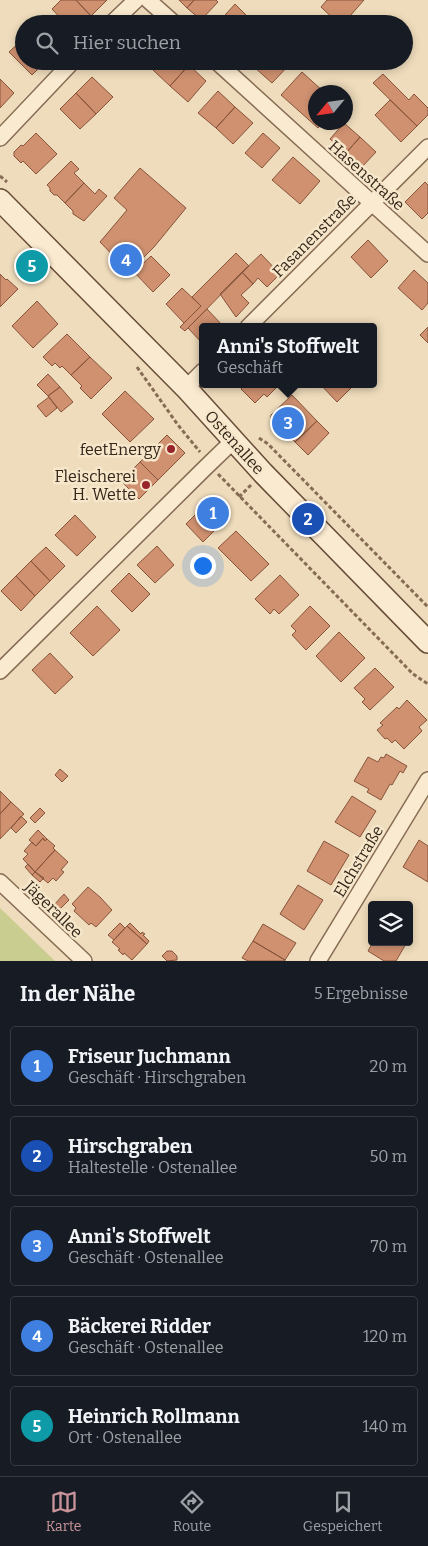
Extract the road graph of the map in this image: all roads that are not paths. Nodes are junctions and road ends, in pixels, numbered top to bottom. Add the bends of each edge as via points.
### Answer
1 (136, 0) edge
2 (148, 0) edge
3 (121, 15) edge
4 (164, 15) edge
5 (64, 70) edge
6 (226, 70) edge
7 (0, 138) edge
8 (428, 148) edge
9 (0, 200) edge
10 (371, 202) junction
11 (428, 254) edge
12 (252, 323) edge
13 (199, 374) edge
14 (186, 388) junction
15 (243, 438) junction
16 (428, 642) edge
17 (0, 671) edge
18 (428, 780) edge
19 (0, 882) edge
20 (84, 961) edge
21 (318, 961) edge

1 - 3 street
2 - 4 street
5 - 7 street
6 - 10 street, Hasenstraße
8 - 10 street, Fasanenstraße
9 - 14 main road, Ostenallee
10 - 11 street, Hasenstraße
10 - 12 street, Fasanenstraße
13 - 14 street
14 - 15 main road, Ostenallee
15 - 16 main road, Ostenallee
15 - 17 street via 204,469
18 - 21 street, Elchstraße
19 - 20 street, Jägerallee

